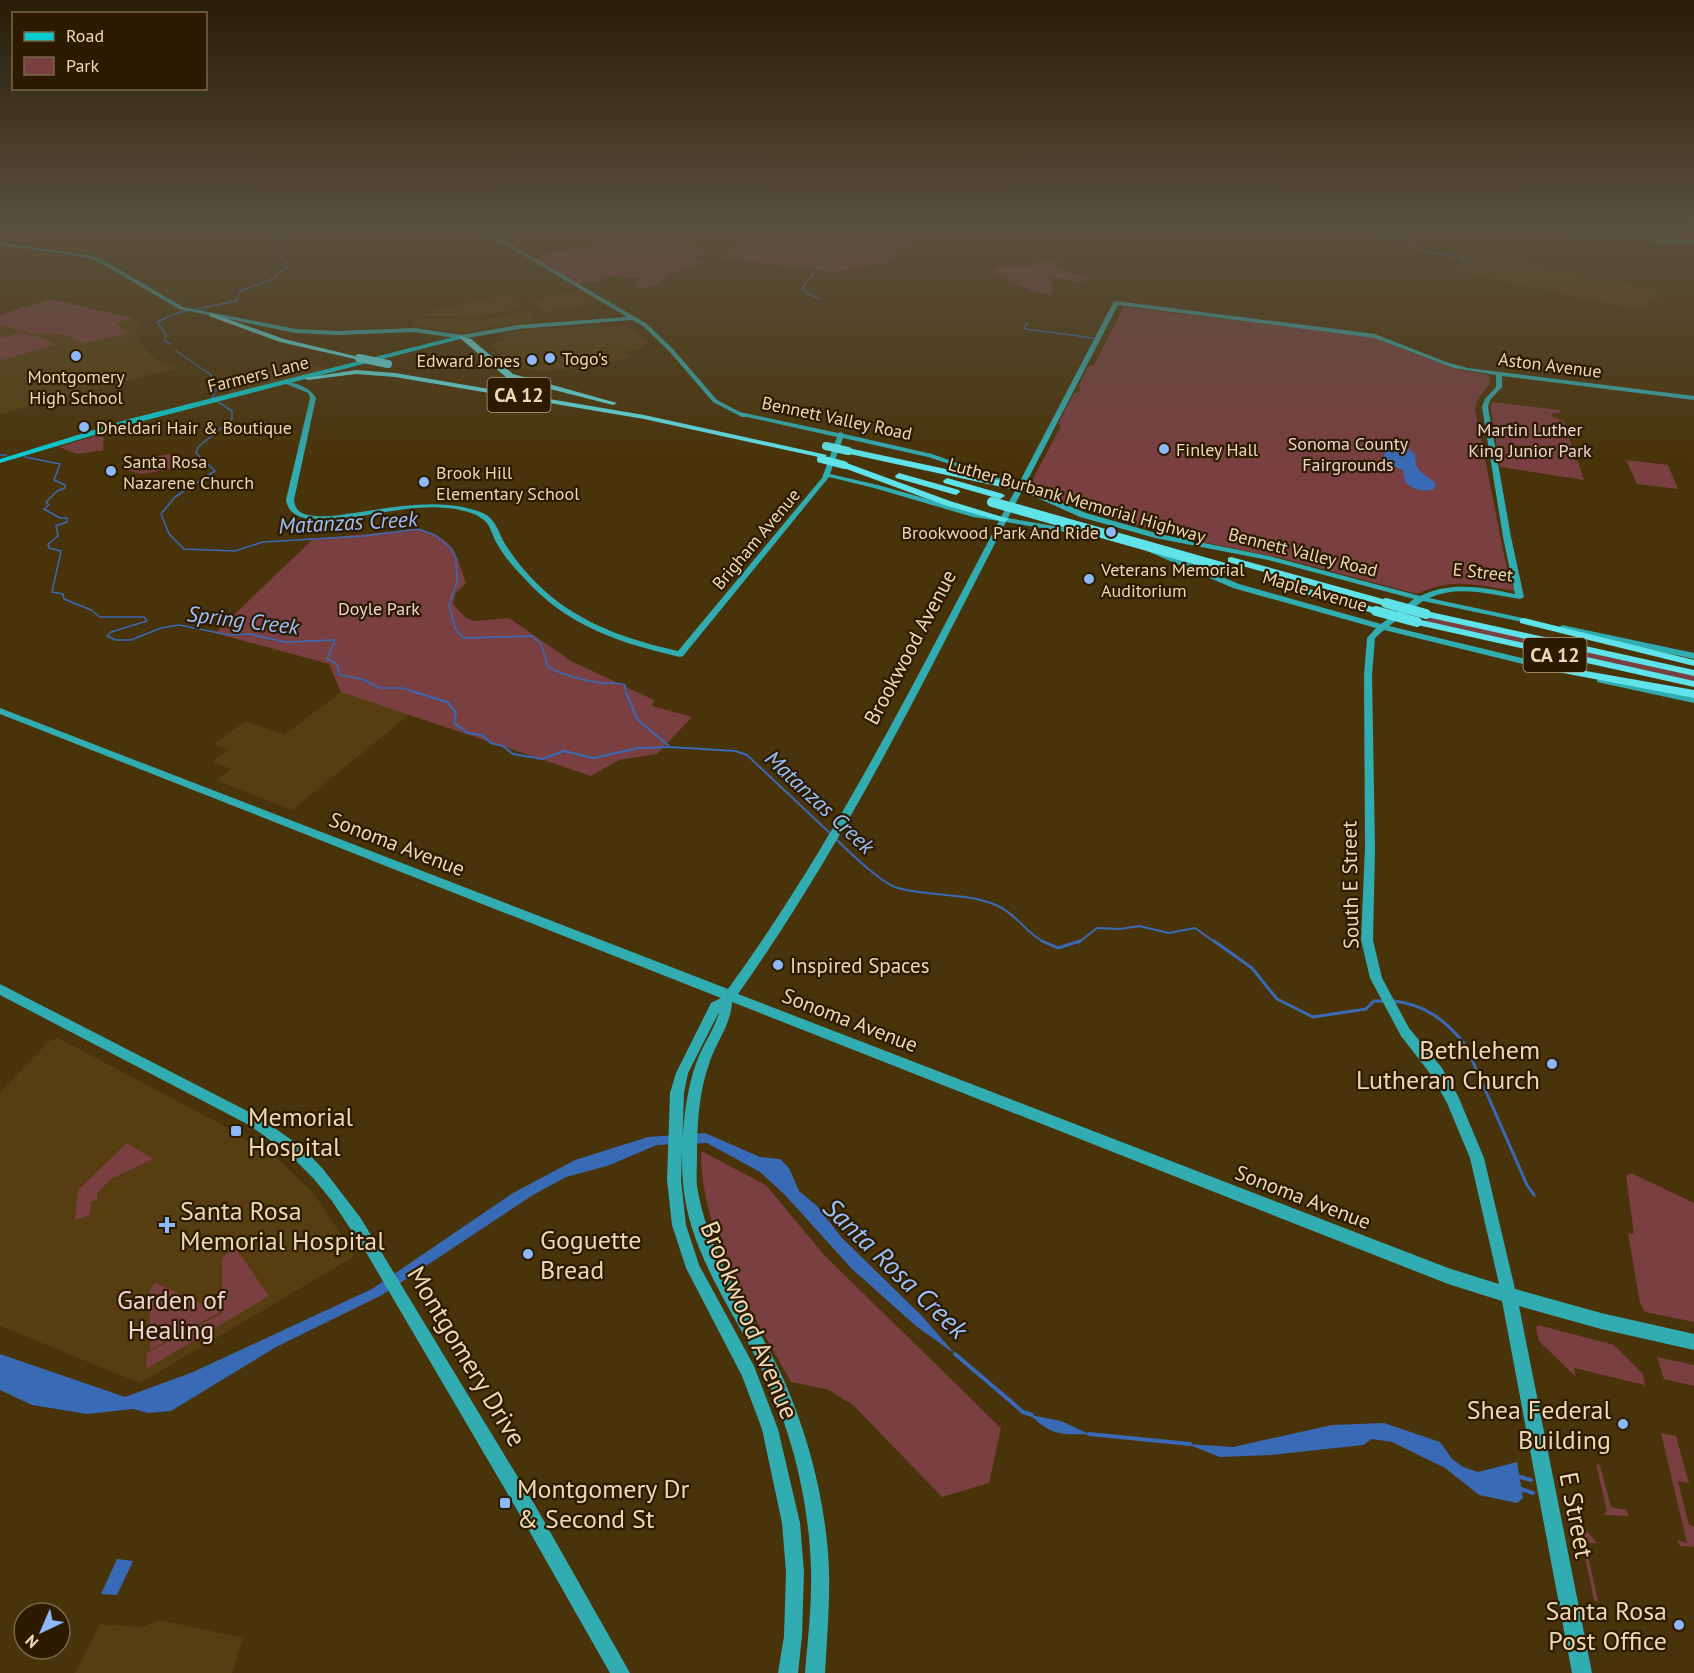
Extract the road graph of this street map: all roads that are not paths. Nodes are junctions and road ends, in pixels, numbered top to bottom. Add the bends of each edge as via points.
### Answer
1 (179, 307) edge
2 (1114, 307) edge
3 (1147, 307) edge
4 (616, 308) joint
5 (211, 315) junction
6 (633, 318) junction
7 (598, 320) junction
8 (462, 337) junction
9 (357, 362) junction
10 (1499, 374) junction
11 (395, 375) junction
12 (308, 378) junction
13 (288, 383) junction
14 (1694, 398) edge
15 (644, 417) junction
16 (840, 436) junction
17 (824, 452) junction
18 (846, 458) junction
19 (0, 461) edge
20 (827, 475) junction
21 (1020, 488) junction
22 (1004, 519) junction
23 (1226, 550) junction
24 (1228, 564) junction
25 (1220, 580) junction
26 (1419, 598) junction
27 (1422, 618) junction
28 (1524, 621) junction
29 (1382, 627) junction
30 (1694, 656) edge
31 (1694, 663) edge
32 (1546, 667) junction
33 (1694, 674) edge
34 (1694, 684) edge
35 (1694, 694) edge
36 (1694, 700) edge
37 (0, 711) edge
38 (0, 990) edge
39 (728, 998) junction
40 (682, 1182) junction
41 (1509, 1296) junction
42 (1694, 1342) edge
43 (620, 1673) edge
44 (788, 1673) edge
45 (815, 1673) edge
46 (1582, 1673) edge

1 - 5 street
2 - 21 street, Brookwood Avenue
3 - 10 street, Aston Avenue via 1375,336 1454,366
4 - 6 street, Bennett Valley Road
4 - 7 street via 616,315
5 - 8 street via 306,332 419,330
5 - 9 highway
6 - 7 street, Farmers Lane
6 - 8 street via 518,327
6 - 16 street, Bennett Valley Road via 654,333 717,403 738,413
7 - 8 street, Farmers Lane via 518,325
8 - 9 main road, Farmers Lane / CA 12
8 - 17 highway, CA 12 via 500,370 518,379 612,403 779,437
9 - 11 highway
9 - 12 main road, Farmers Lane / CA 12
9 - 15 highway, bridge via 388,364
10 - 14 street, Aston Avenue
10 - 26 street, E Street via 1499,387 1485,407 1520,597 1451,588
11 - 12 highway, CA 12 via 356,372
11 - 15 highway, CA 12
12 - 13 main road, Farmers Lane / CA 12
13 - 19 main road, Farmers Lane / CA 12 via 99,430
13 - 20 street, Brigham Avenue via 310,392 313,398 290,500 295,512 316,518 432,507 474,512 489,520 505,550 545,595 562,608 615,638 680,654
15 - 17 highway, CA 12
16 - 20 street, Brigham Avenue
16 - 21 street, Bennett Valley Road via 930,455
17 - 18 highway, bridge
17 - 18 highway, bridge
18 - 21 highway
18 - 22 highway via 947,503
18 - 24 highway, Luther Burbank Memorial Highway / CA 12, bridge
20 - 22 street, Maple Avenue
21 - 22 street, Brookwood Avenue
21 - 23 street, Bennett Valley Road via 1097,519
22 - 25 street, Maple Avenue via 1123,543
22 - 39 street, Brookwood Avenue via 828,848
23 - 25 street via 1219,553 1210,568
23 - 26 street, Bennett Valley Road
24 - 27 highway, Luther Burbank Memorial Highway / CA 12, bridge via 1386,603
24 - 27 highway, Luther Burbank Memorial Highway / CA 12, bridge via 1376,611
25 - 29 street, Maple Avenue
26 - 28 street, Bennett Valley Road
26 - 29 street, E Street
27 - 33 highway, Luther Burbank Memorial Highway / CA 12
27 - 34 highway, Luther Burbank Memorial Highway / CA 12
28 - 30 street, Bennett Valley Road
28 - 31 highway
29 - 32 street, Maple Avenue
29 - 41 street, South E Street via 1371,638 1369,650 1367,940 1376,978 1394,1014 1453,1100 1477,1158
32 - 35 highway
32 - 36 street, Maple Avenue
37 - 39 street, Sonoma Avenue
38 - 43 street, Montgomery Drive via 228,1107 299,1155 340,1201 373,1250
39 - 40 street, Brookwood Avenue via 726,1012 695,1086
39 - 40 street, Brookwood Avenue via 715,1007 691,1053 677,1093 675,1117
39 - 41 street, Sonoma Avenue via 1448,1276
40 - 44 street, Brookwood Avenue via 679,1225 693,1268 748,1372 770,1429 791,1523 794,1636
40 - 45 street, Brookwood Avenue via 711,1258 766,1360 790,1416 803,1460 819,1556
41 - 42 street, Sonoma Avenue
41 - 46 street, E Street

